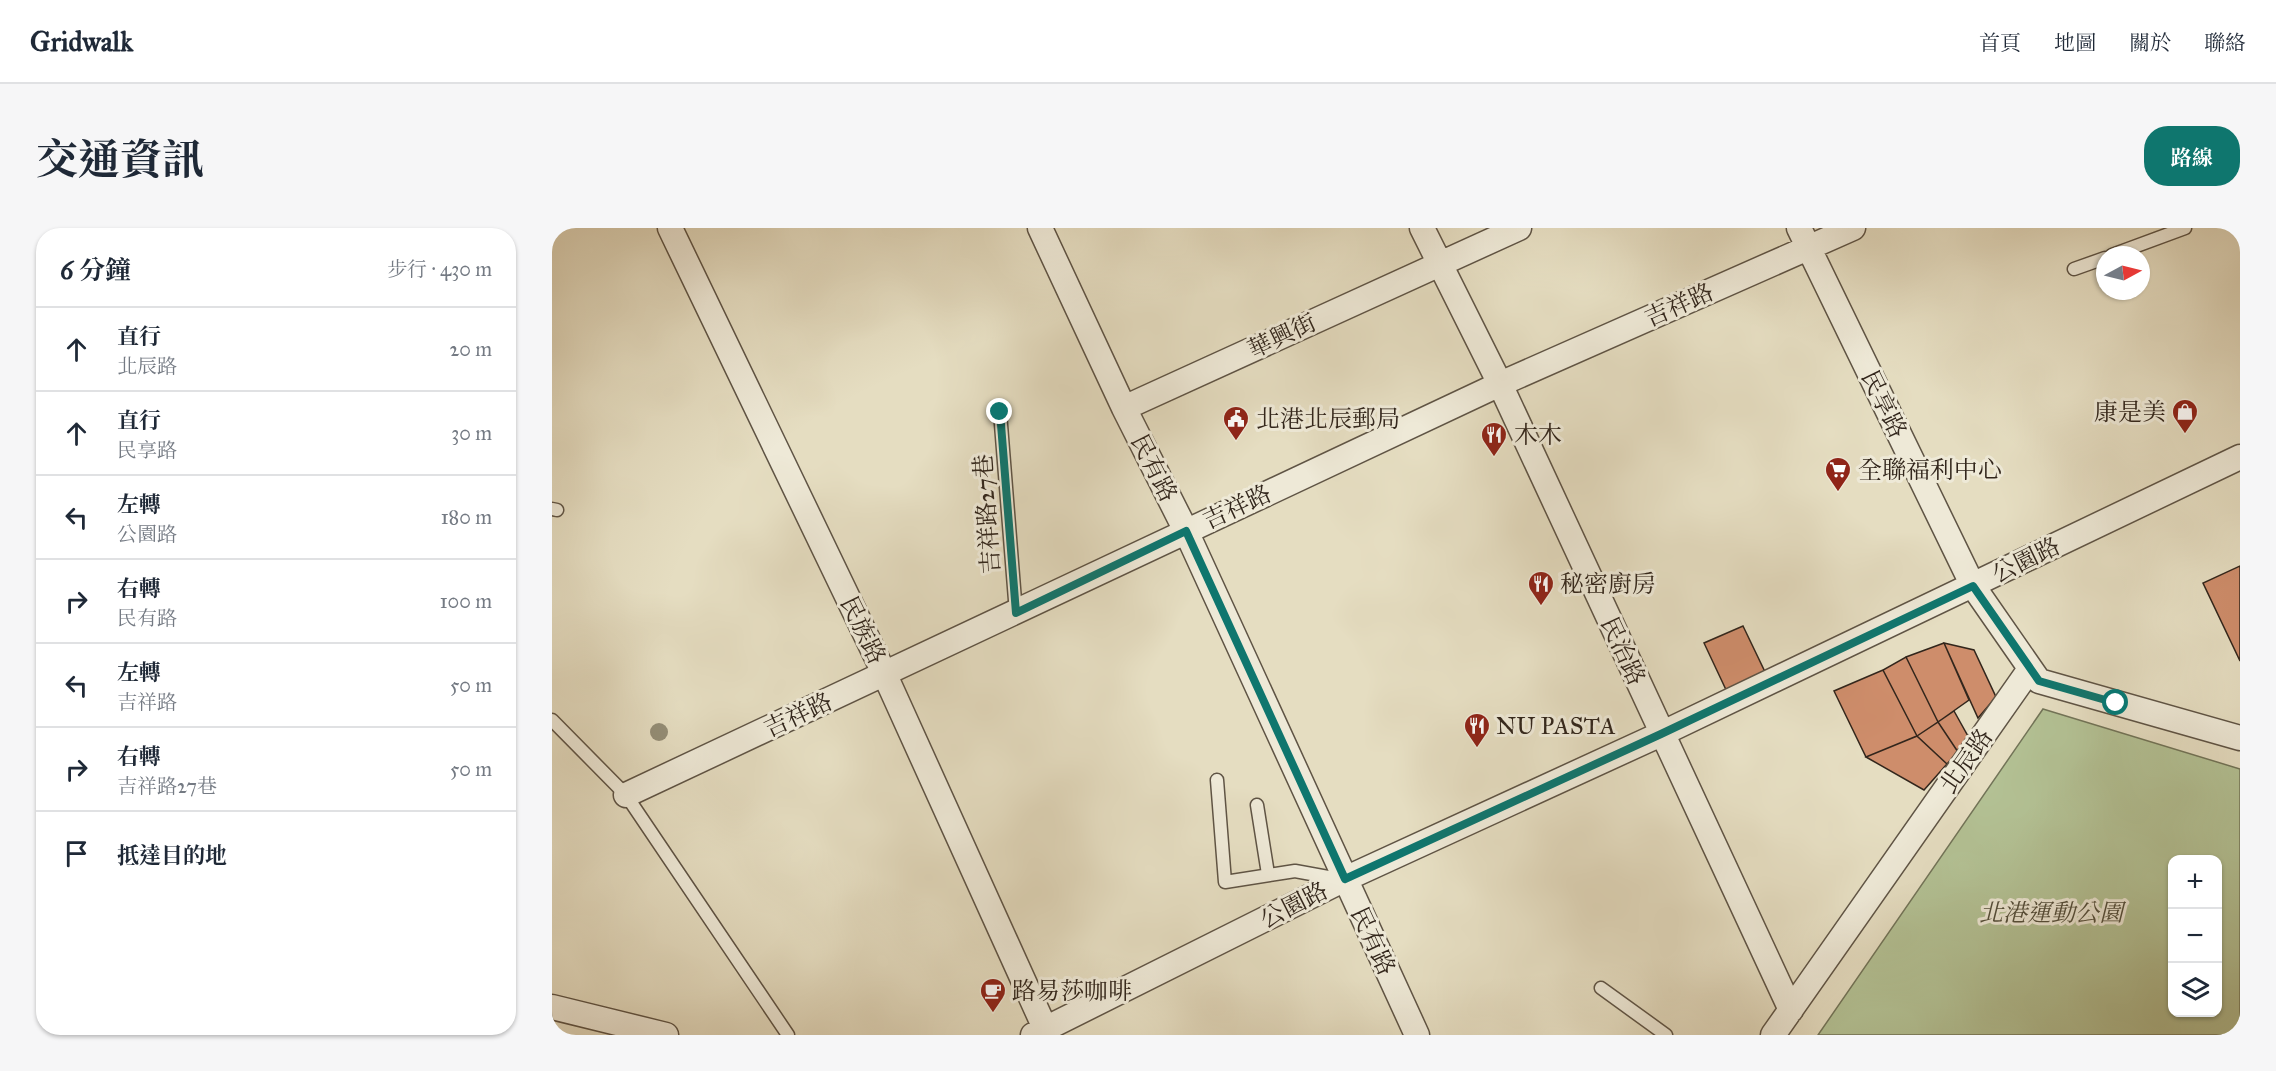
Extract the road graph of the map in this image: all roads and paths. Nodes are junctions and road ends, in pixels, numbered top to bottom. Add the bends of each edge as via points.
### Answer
1 (670, 228) edge
2 (1040, 228) edge
3 (1422, 228) edge
4 (1519, 228) edge
5 (1853, 228) edge
6 (2186, 228) edge
7 (1804, 238) edge
8 (2137, 246) edge
9 (2096, 261) edge
10 (1439, 264) junction
11 (2074, 269) dead end
12 (1500, 384) junction
13 (1124, 408) junction
14 (1000, 412) dead end
15 (2240, 457) edge
16 (1186, 531) junction
17 (1973, 586) junction
18 (1016, 613) junction
19 (2030, 669) junction
20 (885, 675) junction
21 (552, 720) edge
22 (1661, 734) junction
23 (2240, 738) edge
24 (1217, 780) dead end
25 (626, 795) junction
26 (1257, 806) dead end
27 (1268, 874) junction
28 (1345, 879) junction
29 (1601, 988) dead end
30 (552, 1007) edge
31 (1791, 1010) junction
32 (1042, 1033) edge
33 (666, 1035) edge
34 (788, 1035) edge
35 (1417, 1035) edge
36 (1666, 1035) edge
37 (1773, 1035) edge

1 - 20 street, 民族路
2 - 13 street, 民有路
3 - 10 street, 民治路
4 - 10 street, 華興街
5 - 7 street, 吉祥路
6 - 8 lane
7 - 12 street, 吉祥路
7 - 17 street, 民享路
9 - 11 lane
10 - 12 street, 民治路
10 - 13 street, 華興街
12 - 16 street, 吉祥路
12 - 22 street, 民治路
13 - 16 street, 民有路
14 - 18 lane, 吉祥路27巷
15 - 17 street, 公園路
16 - 18 street, 吉祥路
16 - 28 street, 民有路
17 - 19 street, 民享路
17 - 22 street, 公園路
18 - 20 street, 吉祥路
19 - 23 street via 2039,681
19 - 31 street, 北辰路
20 - 25 street, 吉祥路
20 - 32 street, 民族路
21 - 25 lane
22 - 28 street, 公園路
22 - 31 street, 民治路
24 - 27 lane via 1225,882
25 - 34 lane
26 - 27 lane
27 - 28 lane via 1295,871
28 - 32 street, 公園路
28 - 35 street, 民有路
29 - 36 lane
30 - 33 street
31 - 37 street, 北辰路

